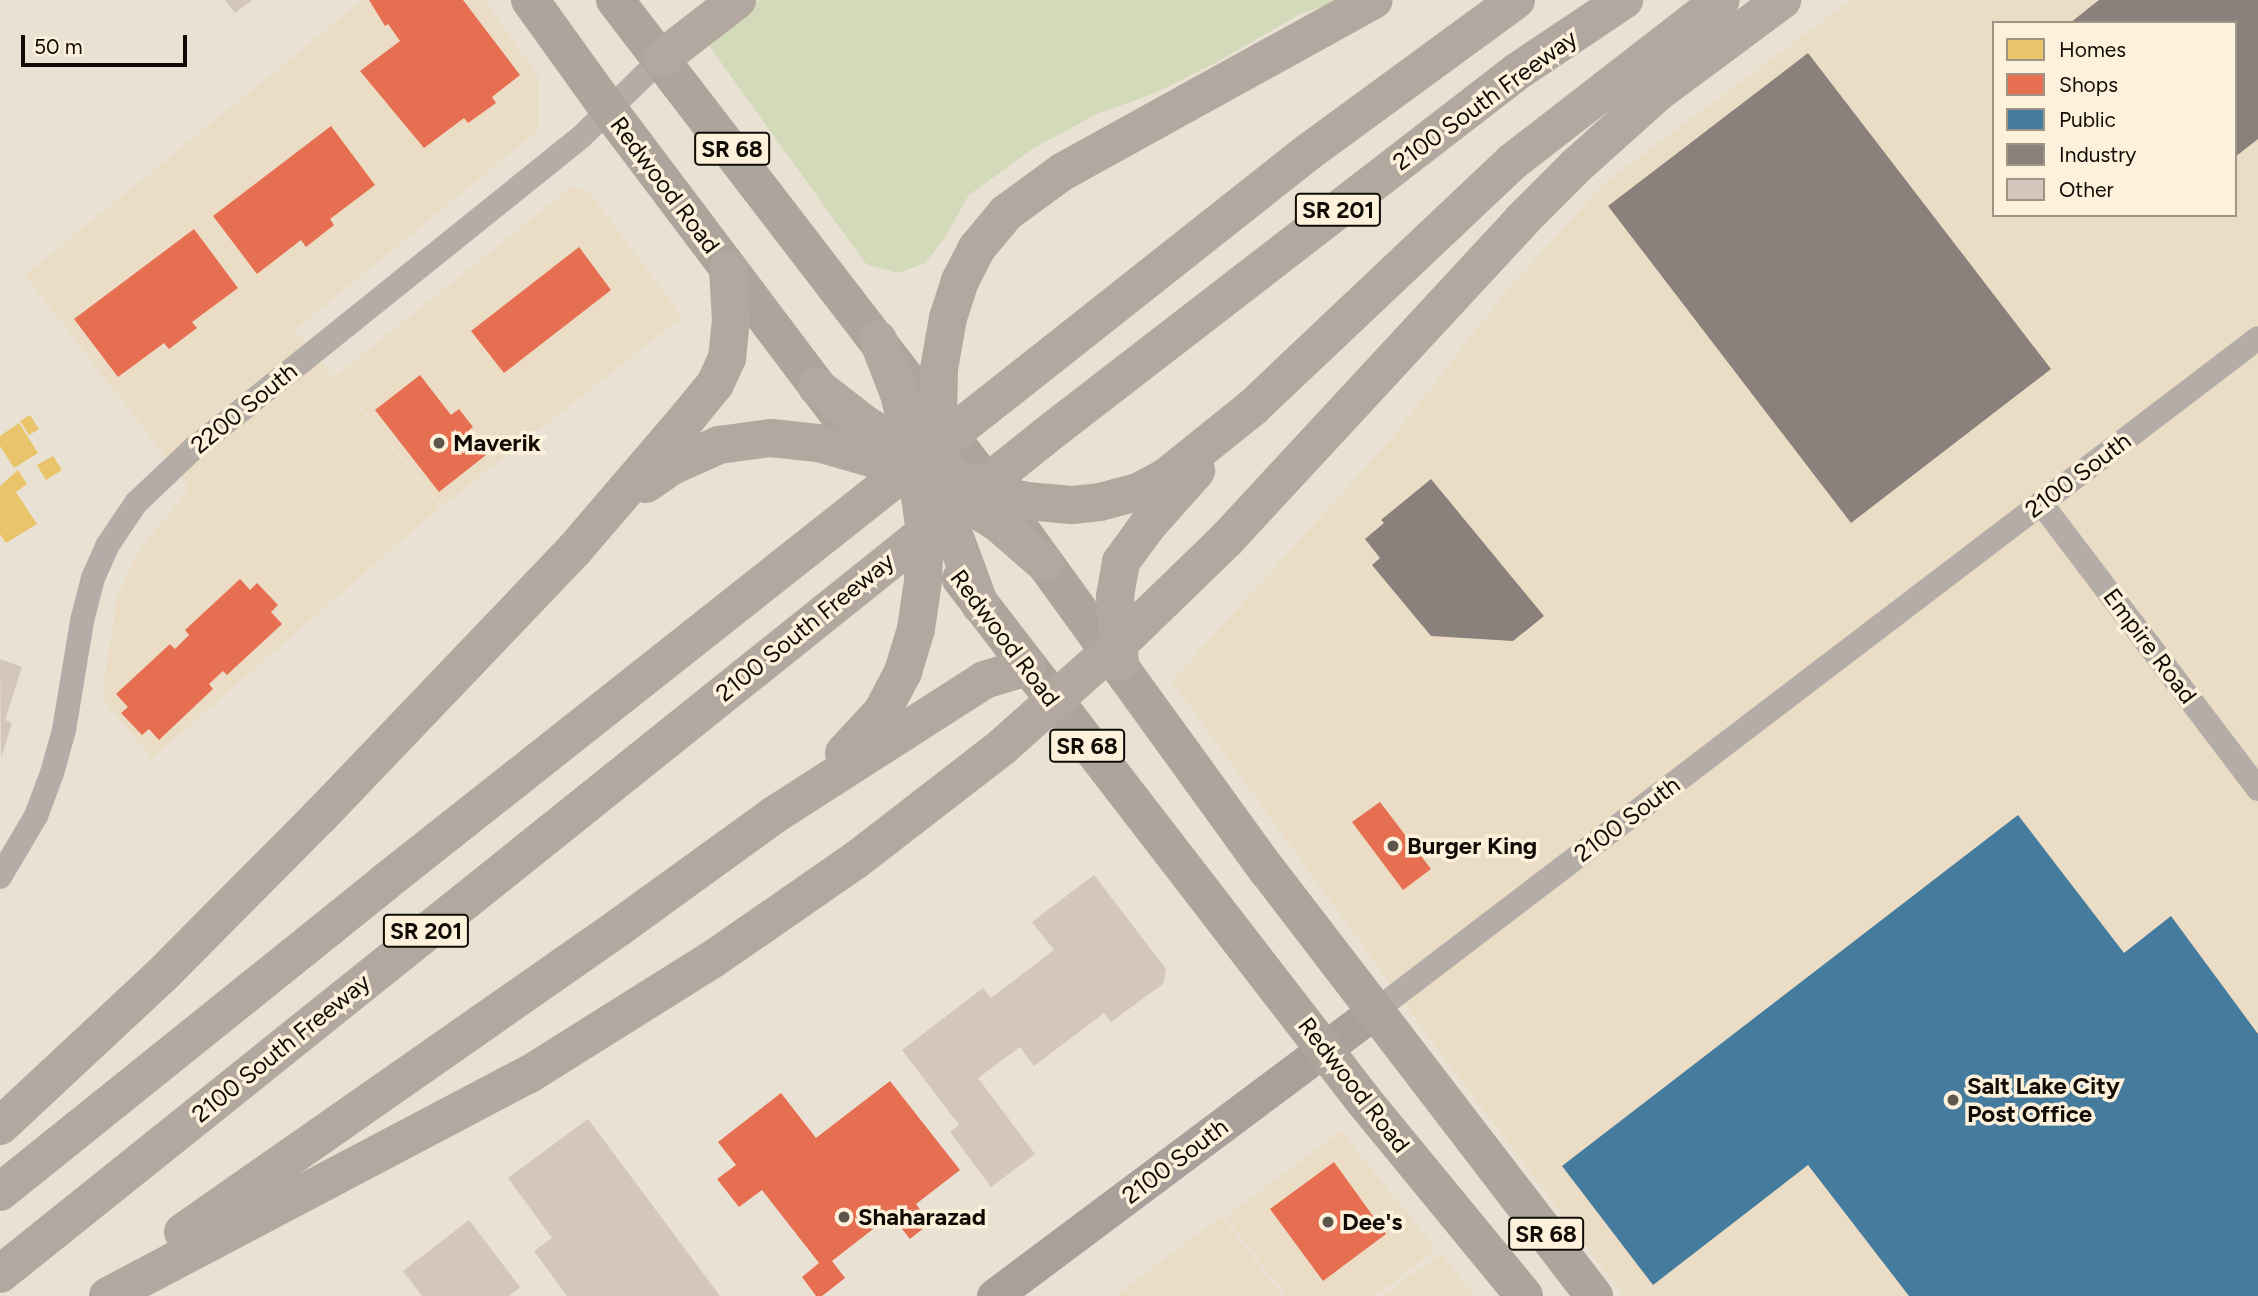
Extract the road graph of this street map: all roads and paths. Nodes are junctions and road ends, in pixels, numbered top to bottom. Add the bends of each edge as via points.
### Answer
1 (530, 0) edge
2 (615, 0) edge
3 (737, 0) edge
4 (1374, 0) edge
5 (1516, 0) edge
6 (1624, 0) edge
7 (1721, 0) edge
8 (1782, 0) edge
9 (663, 58) junction
10 (609, 110) junction
11 (728, 269) junction
12 (2258, 338) edge
13 (878, 340) junction
14 (817, 387) junction
15 (1253, 407) junction
16 (938, 420) junction
17 (871, 458) junction
18 (929, 473) junction
19 (994, 494) junction
20 (2041, 503) junction
21 (925, 532) junction
22 (575, 549) junction
23 (1044, 563) junction
24 (980, 605) junction
25 (1027, 667) junction
26 (1121, 669) junction
27 (2258, 789) edge
28 (774, 815) junction
29 (0, 877) edge
30 (1375, 1011) junction
31 (1325, 1049) junction
32 (0, 1126) edge
33 (0, 1192) edge
34 (0, 1274) edge
35 (89, 1296) edge
36 (108, 1296) edge
37 (993, 1296) edge
38 (1524, 1296) edge
39 (1594, 1296) edge

1 - 10 main road, Redwood Road / SR 68
2 - 9 main road, SR 68
3 - 9 highway
4 - 16 highway via 1062,172 1006,213 977,248 952,303 941,351
5 - 33 highway, SR 201 via 1307,153
6 - 34 highway, 2100 South Freeway / SR 201 via 1518,71 1057,427
7 - 15 highway via 1512,162
8 - 36 highway via 1657,93 1576,166 1226,540 1121,642 960,779 856,860 713,959 528,1074
9 - 10 street, 2200 South
9 - 13 main road, SR 68
10 - 11 main road, Redwood Road / SR 68
10 - 29 street, 2200 South via 187,454 136,503 107,546 93,579 52,774 30,827
11 - 14 main road, Redwood Road / SR 68
11 - 22 highway via 729,345 715,384
12 - 20 street, 2100 South
13 - 16 main road, SR 68
13 - 18 highway
14 - 17 main road, Redwood Road / SR 68
14 - 18 highway
15 - 19 highway via 1167,477 1129,495 1072,505
15 - 26 highway via 1147,526 1121,562 1115,596
16 - 18 highway
16 - 19 main road, SR 68
17 - 18 highway
17 - 21 main road, Redwood Road / SR 68
17 - 22 highway via 797,439 743,439 719,445 670,467
18 - 19 highway
18 - 21 highway
18 - 23 highway
18 - 24 highway
19 - 23 main road, SR 68
20 - 27 street, Empire Road
20 - 30 street, 2100 South
21 - 24 main road, Redwood Road / SR 68
21 - 28 highway via 916,629 894,691 851,747
22 - 32 highway via 214,925
23 - 26 main road, SR 68
24 - 25 main road, Redwood Road / SR 68
25 - 28 highway via 984,680
25 - 31 main road, Redwood Road / SR 68
26 - 30 main road, SR 68
28 - 35 highway via 285,1163
30 - 31 street, 2100 South
30 - 39 main road, SR 68
31 - 37 street, 2100 South
31 - 38 main road, Redwood Road / SR 68

